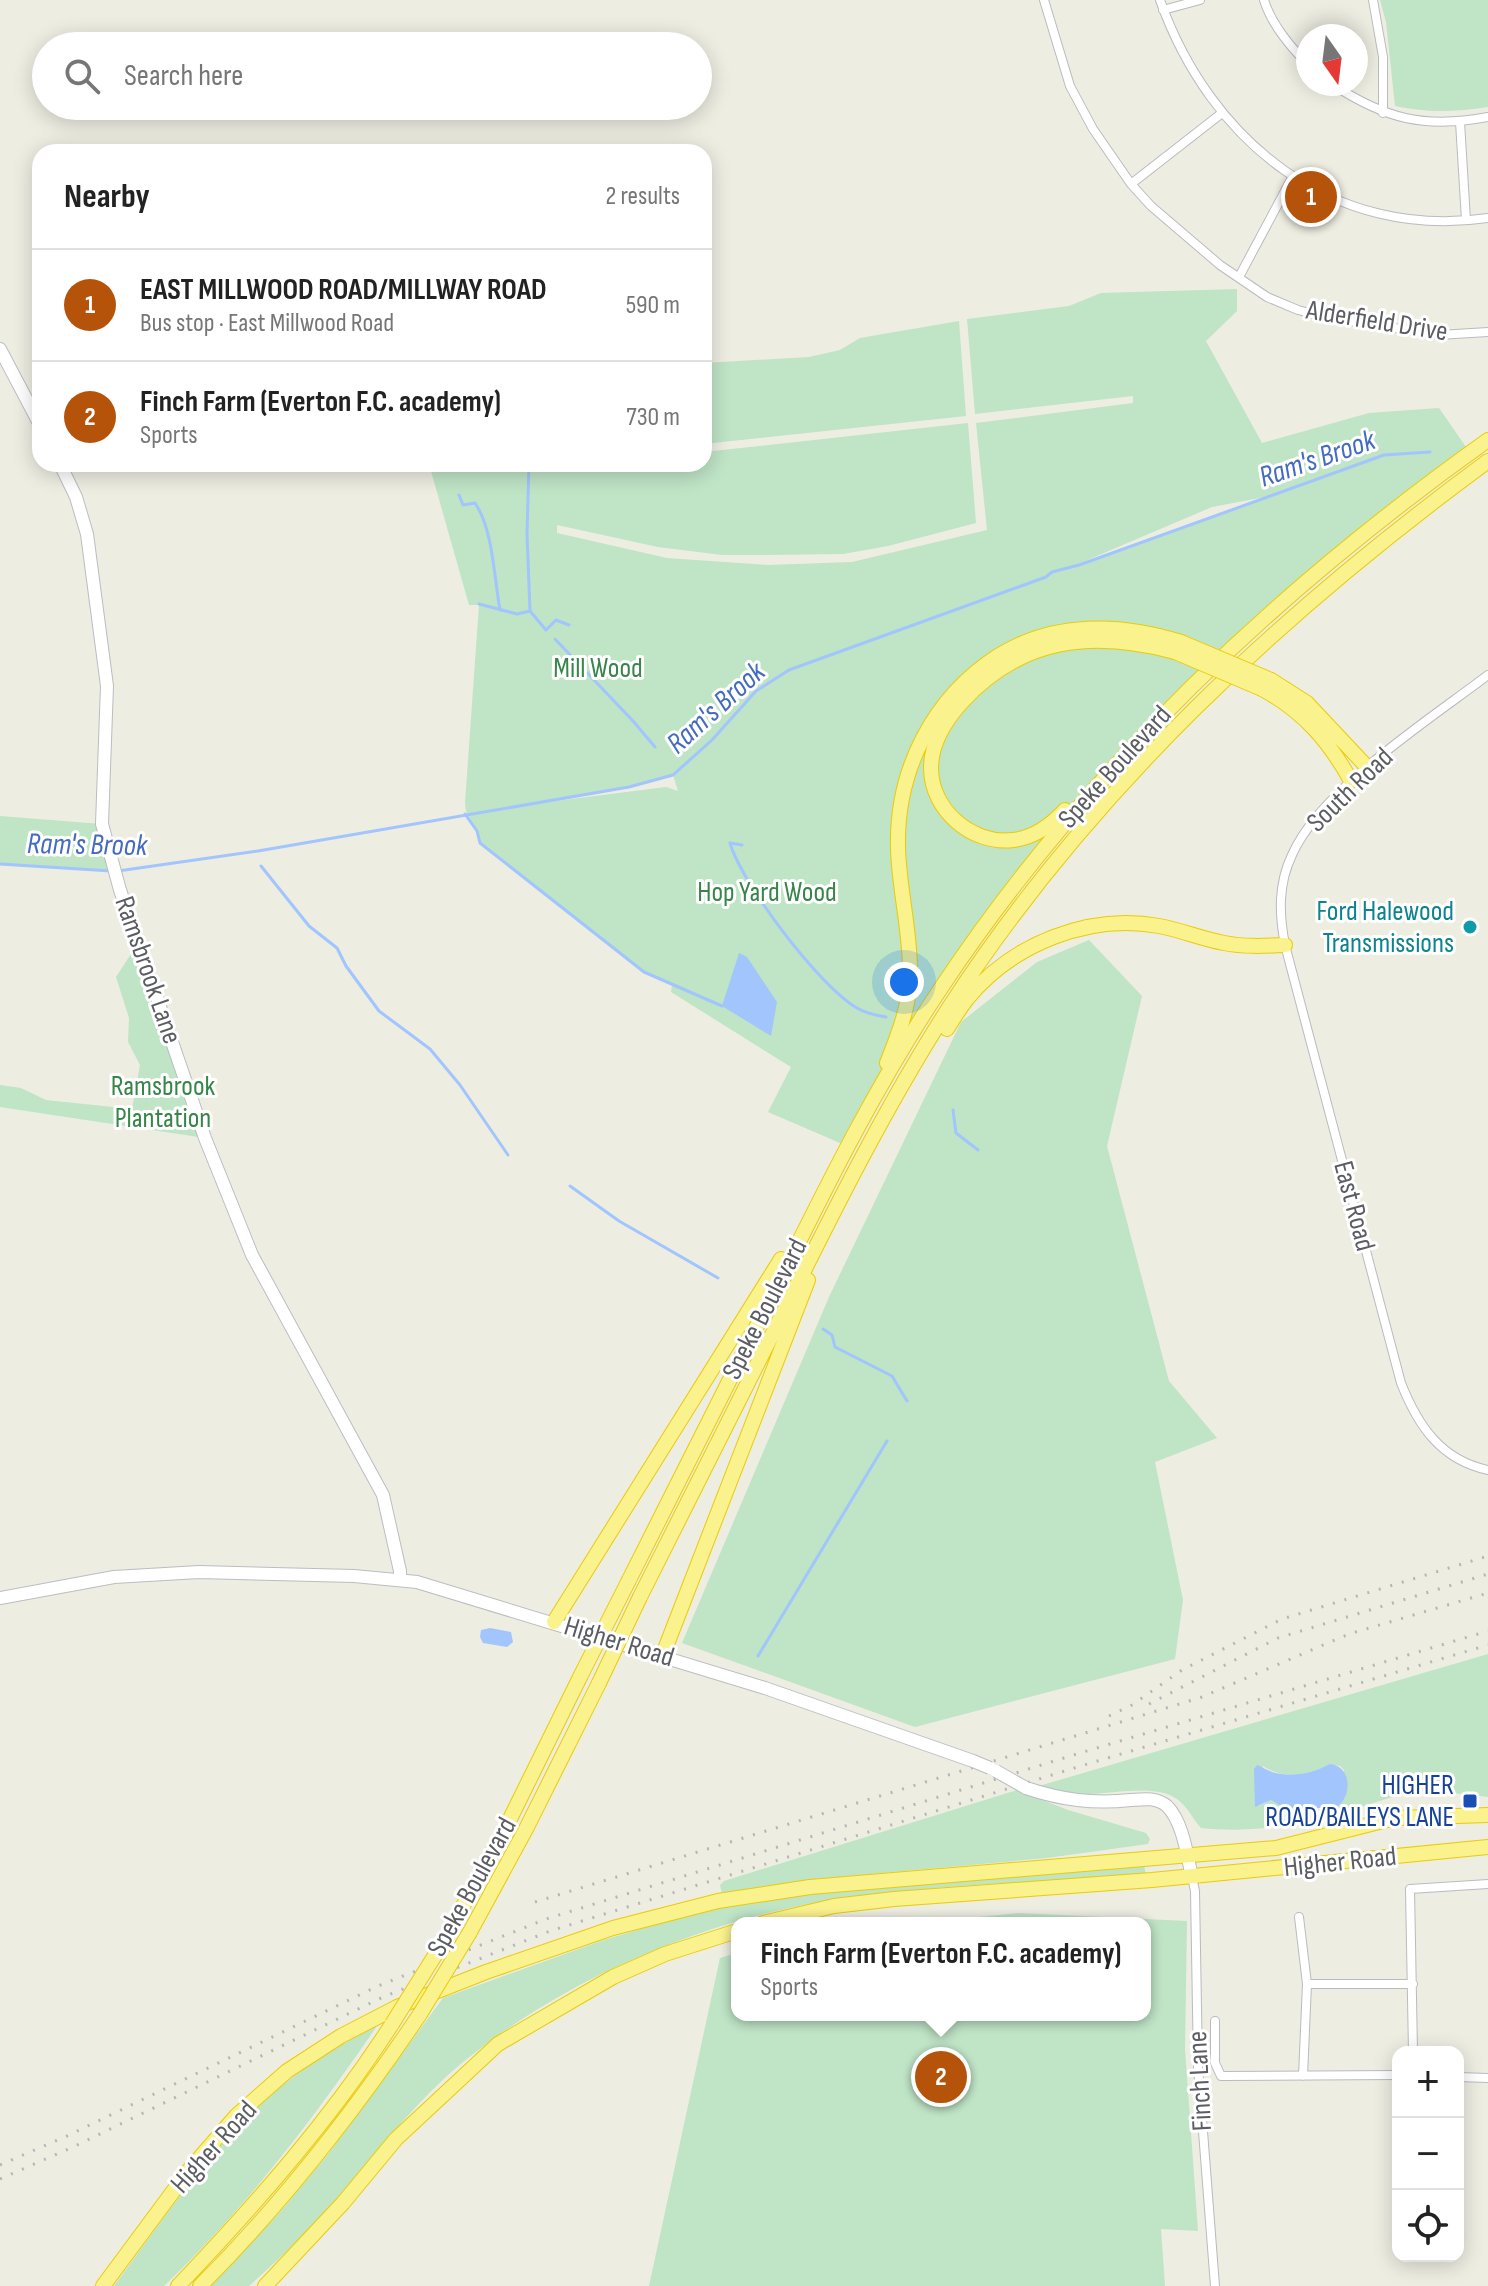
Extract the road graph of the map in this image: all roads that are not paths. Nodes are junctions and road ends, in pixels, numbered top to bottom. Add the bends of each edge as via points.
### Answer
1 (1044, 0) edge
2 (1200, 0) edge
3 (1264, 0) edge
4 (1373, 0) edge
5 (1162, 5) edge
6 (1296, 50) edge
7 (1353, 96) edge
8 (1222, 113) junction
9 (1383, 113) junction
10 (1488, 117) edge
11 (1460, 122) junction
12 (1293, 176) junction
13 (1131, 184) junction
14 (1488, 218) edge
15 (1466, 220) junction
16 (1239, 277) junction
17 (1488, 332) edge
18 (0, 349) edge
19 (32, 410) edge
20 (1488, 440) edge
21 (1488, 461) edge
22 (64, 472) edge
23 (1178, 647) junction
24 (1204, 673) junction
25 (1488, 675) edge
26 (1266, 684) junction
27 (1368, 768) junction
28 (1351, 781) junction
29 (1285, 945) junction
30 (872, 1101) junction
31 (866, 1148) junction
32 (825, 1189) junction
33 (833, 1212) junction
34 (1488, 1470) edge
35 (400, 1579) junction
36 (0, 1598) edge
37 (554, 1622) junction
38 (662, 1657) junction
39 (1488, 1815) edge
40 (1488, 1847) edge
41 (1187, 1855) junction
42 (1192, 1877) junction
43 (1488, 1884) edge
44 (788, 1917) edge
45 (1299, 1917) dead end
46 (731, 1933) edge
47 (1307, 1984) junction
48 (1413, 1984) junction
49 (1215, 2021) dead end
50 (1413, 2046) edge
51 (1392, 2075) edge
52 (1303, 2076) junction
53 (1464, 2077) edge
54 (1488, 2078) edge
55 (103, 2286) edge
56 (178, 2286) edge
57 (200, 2286) edge
58 (265, 2286) edge
59 (1215, 2286) edge

1 - 13 street, Alderfield Drive via 1070,86
2 - 5 street
3 - 6 street
4 - 9 street via 1383,57
5 - 8 street via 1182,55
7 - 9 street
8 - 12 street
8 - 13 street
9 - 11 street via 1404,120
10 - 11 street
11 - 15 street
12 - 15 street via 1324,196 1365,211 1437,222
12 - 16 street
13 - 16 street, Alderfield Drive
14 - 15 street
16 - 17 street, Alderfield Drive via 1267,297 1325,317 1439,335
18 - 19 street
20 - 24 highway, Speke Boulevard via 1324,566
21 - 31 highway, Speke Boulevard via 1313,598 1182,720 1116,791 1052,866 960,992
22 - 35 street, Ramsbrook Lane via 87,534 107,686 102,824 120,890 205,1138 252,1255 383,1495
23 - 24 highway via 1083,640 1036,650 993,674 941,730 932,753 931,770 942,806 968,831 985,839 1015,840 1044,829
23 - 26 highway, bridge
23 - 30 highway via 1154,634 1111,628 1047,635 989,662 940,709 918,748 903,799 898,847 909,991
24 - 30 highway, Speke Boulevard via 1043,848 940,989
25 - 27 street, South Road
26 - 27 highway via 1307,703
26 - 28 highway via 1312,724
27 - 28 street, South Road
28 - 29 street, South Road via 1309,825 1290,857 1281,895
29 - 31 highway via 1226,944 1128,922 1099,924 1047,940 1004,965 967,999
29 - 34 street, East Road via 1401,1383 1425,1430 1449,1454
30 - 32 highway, Speke Boulevard
31 - 33 highway, Speke Boulevard
32 - 37 highway
32 - 56 highway, Speke Boulevard, bridge via 444,1941 364,2067 302,2147
33 - 38 highway
33 - 57 highway, Speke Boulevard, bridge via 470,1932 420,2014 318,2156
35 - 36 street, Higher Road via 199,1572 114,1577
35 - 37 street, Higher Road
37 - 38 street, Higher Road
38 - 41 street, Higher Road, bridge via 973,1761 1052,1797 1160,1801 1170,1809
39 - 41 highway, Higher Road via 1395,1818 1276,1848
40 - 42 highway, Higher Road
41 - 42 street, Higher Road
41 - 55 highway, Higher Road via 810,1887 718,1901 613,1928 397,2007 287,2071 236,2116
42 - 44 highway, Higher Road via 894,1899
42 - 59 street, Finch Lane via 1198,2067
43 - 48 street via 1410,1889
45 - 47 street
46 - 58 highway via 613,1977 498,2044 396,2139
47 - 48 street
47 - 52 street
48 - 50 street
49 - 52 street via 1215,2063 1221,2076
51 - 52 street
53 - 54 street

